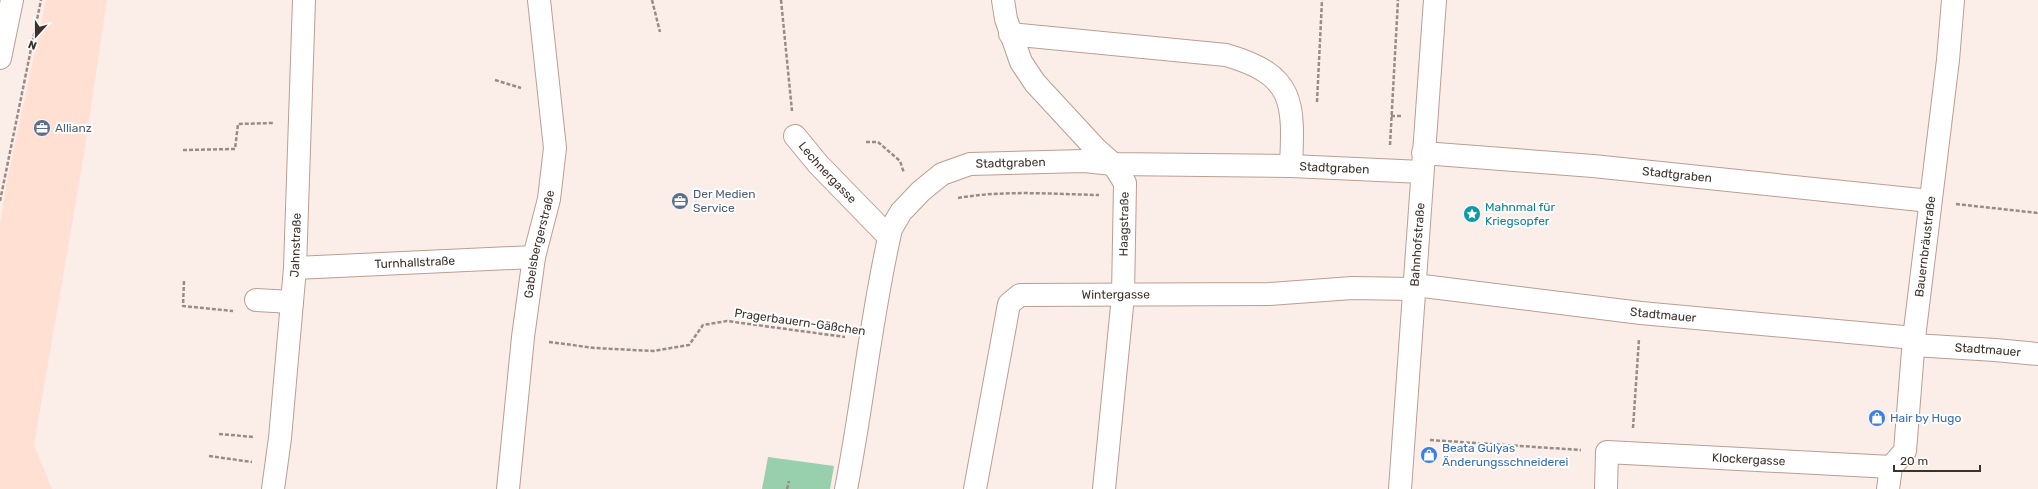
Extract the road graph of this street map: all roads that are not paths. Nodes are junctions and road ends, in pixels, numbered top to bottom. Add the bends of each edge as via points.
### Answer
1 (12, 0) edge
2 (304, 0) edge
3 (539, 0) edge
4 (1003, 0) edge
5 (1435, 0) edge
6 (1953, 0) edge
7 (1010, 34) junction
8 (0, 58) edge
9 (795, 136) road end
10 (1422, 163) junction
11 (1113, 164) junction
12 (1291, 166) junction
13 (1930, 201) junction
14 (889, 237) junction
15 (534, 257) junction
16 (295, 268) junction
17 (1414, 287) junction
18 (1123, 296) junction
19 (256, 300) dead end
20 (292, 302) junction
21 (1914, 341) junction
22 (2038, 354) edge
23 (1891, 467) junction
24 (273, 489) edge
25 (508, 489) edge
26 (846, 489) edge
27 (974, 489) edge
28 (1104, 489) edge
29 (1400, 489) edge
30 (1606, 489) edge
31 (1888, 489) edge

1 - 8 street
2 - 16 street, Jahnstraße
3 - 15 street, Gabelsbergerstraße via 555,148 549,199
4 - 7 street, Haagstraße
5 - 10 street, Bahnhofstraße
6 - 13 street, Bauernbräustraße
7 - 11 street, Haagstraße via 1021,62 1035,83
7 - 12 street via 1226,55 1251,62 1271,75 1284,90 1291,106
9 - 14 street, Lechnergasse via 818,164
10 - 12 street, Stadtgraben via 1388,171
10 - 13 street, Stadtgraben via 1593,166
10 - 17 street, Bahnhofstraße
11 - 12 street, Stadtgraben
11 - 14 street, Stadtgraben via 1084,161 970,164 942,174 915,196 890,229
11 - 18 street, Haagstraße via 1125,183
13 - 21 street, Bauernbräustraße
14 - 26 street, Stadtgraben
15 - 16 street, Turnhallstraße
15 - 25 street, Gabelsbergerstraße via 523,337
16 - 20 street, Jahnstraße
17 - 18 street, Wintergasse via 1269,294
17 - 21 street, Stadtmauer
17 - 29 street, Bahnhofstraße
18 - 27 street, Wintergasse via 1020,296 1009,304
18 - 28 street, Haagstraße
19 - 20 street
20 - 24 street, Jahnstraße
21 - 22 street, Stadtmauer
21 - 23 street, Bauernbräustraße via 1905,451
23 - 30 street, Klockergasse via 1607,452
23 - 31 street

